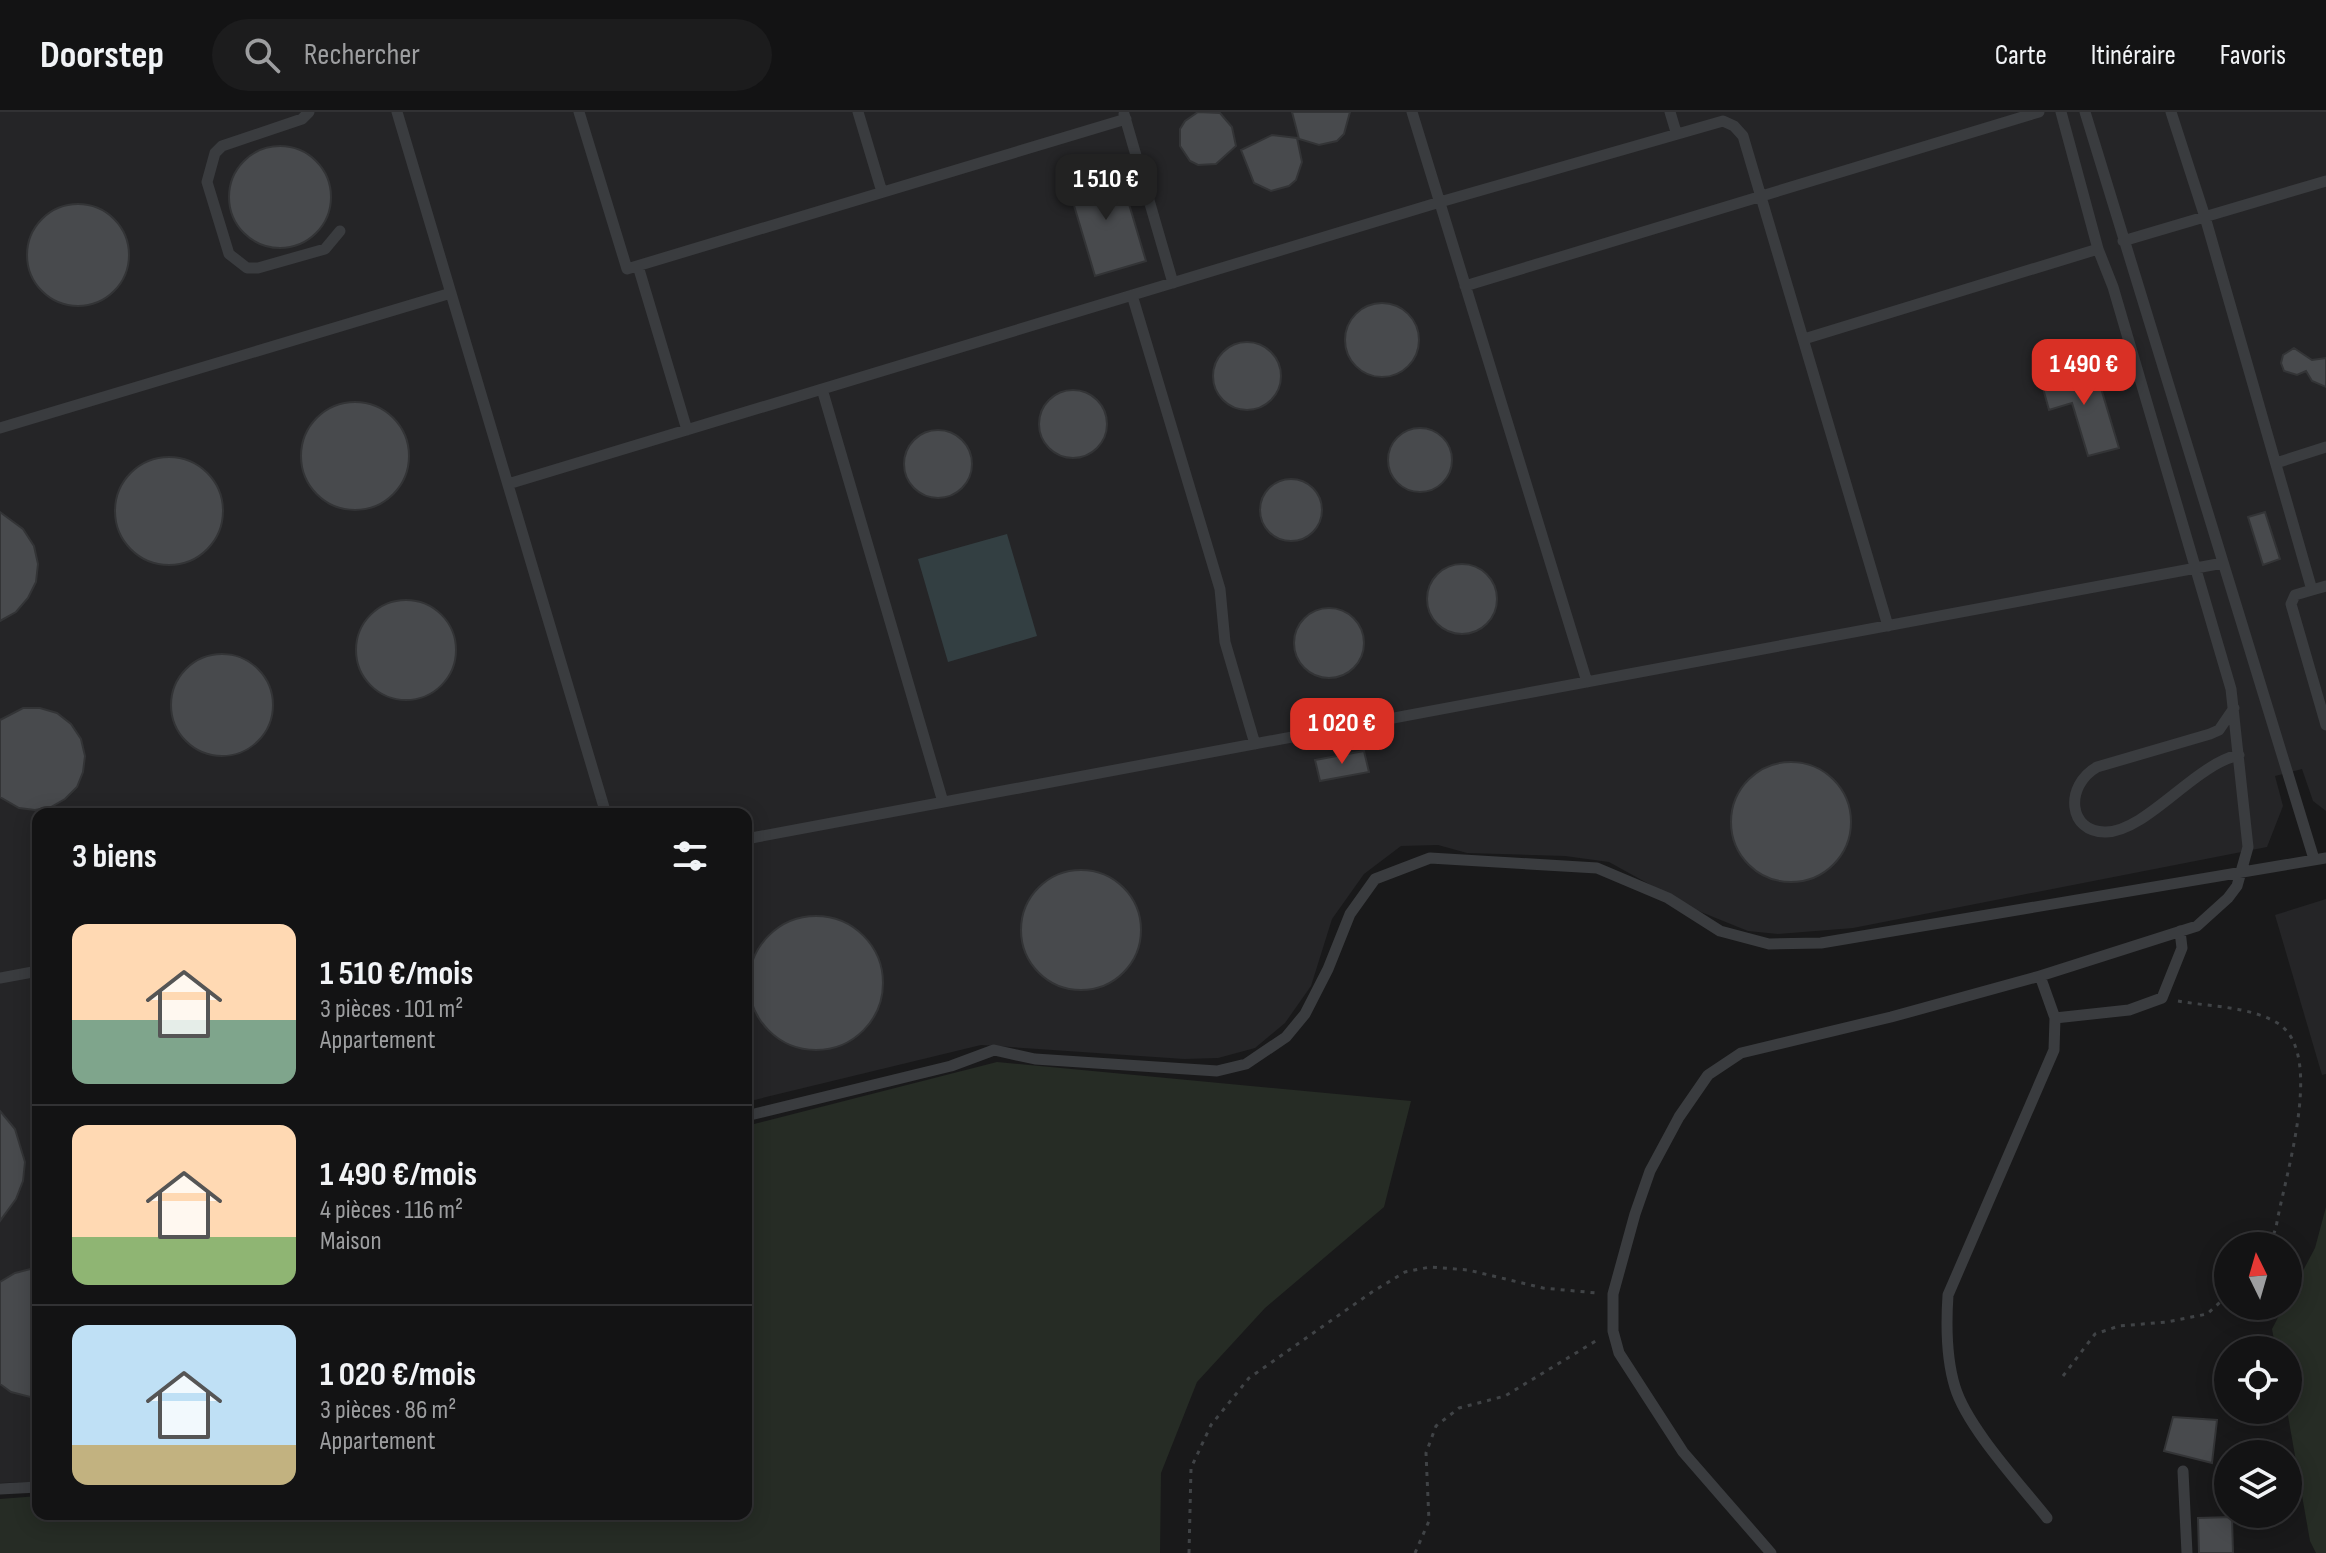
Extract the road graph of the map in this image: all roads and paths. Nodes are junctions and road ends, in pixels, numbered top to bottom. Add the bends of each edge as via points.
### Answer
1 (309, 112) edge
2 (397, 112) edge
3 (579, 112) edge
4 (858, 112) edge
5 (1412, 112) edge
6 (1670, 112) edge
7 (2039, 112) edge
8 (2061, 112) edge
9 (2085, 112) edge
10 (2171, 112) edge
11 (1125, 116) edge
12 (1676, 132) junction
13 (2326, 181) edge
14 (882, 192) junction
15 (1761, 196) junction
16 (1440, 202) junction
17 (2205, 217) junction
18 (340, 231) dead end
19 (2123, 241) junction
20 (2098, 249) junction
21 (638, 266) junction
22 (1173, 283) junction
23 (1465, 286) junction
24 (451, 293) junction
25 (1132, 295) junction
26 (1804, 339) junction
27 (822, 389) junction
28 (0, 428) edge
29 (687, 430) junction
30 (2326, 447) edge
31 (2276, 463) junction
32 (508, 484) junction
33 (2223, 563) junction
34 (2197, 568) junction
35 (2326, 586) edge
36 (2312, 590) junction
37 (1888, 626) junction
38 (1587, 682) junction
39 (2234, 708) junction
40 (2326, 725) edge
41 (1255, 744) junction
42 (2239, 755) junction
43 (943, 802) junction
44 (604, 808) edge
45 (752, 838) edge
46 (2320, 858) edge
47 (2243, 871) junction
48 (2180, 931) junction
49 (32, 972) edge
50 (2040, 976) junction
51 (0, 978) edge
52 (2162, 998) junction
53 (2055, 1018) junction
54 (752, 1115) edge
55 (2274, 1232) edge
56 (1613, 1294) junction
57 (2214, 1308) edge
58 (1613, 1331) junction
59 (2063, 1376) dead end
60 (2183, 1471) dead end
61 (32, 1487) edge
62 (0, 1489) edge
63 (2047, 1518) dead end
64 (1189, 1553) edge
65 (1415, 1553) edge
66 (1771, 1553) edge
67 (2187, 1553) edge

1 - 18 lane via 222,146 207,182 229,254 247,268 325,249
2 - 24 lane
3 - 21 lane via 627,269
4 - 14 lane
5 - 16 lane
6 - 12 lane
7 - 15 lane
8 - 20 lane
9 - 19 lane
10 - 17 lane
11 - 14 lane
11 - 22 lane
12 - 15 lane via 1723,121 1734,126 1743,136
12 - 16 lane
13 - 17 lane
14 - 21 lane
15 - 23 lane
15 - 26 lane
16 - 22 lane
16 - 23 lane
17 - 19 lane
17 - 31 lane
19 - 33 lane
20 - 26 lane
20 - 34 lane
21 - 29 lane
22 - 25 lane
23 - 38 lane
24 - 28 lane
24 - 32 lane
25 - 27 lane
25 - 41 lane via 1220,589 1225,642
26 - 37 lane
27 - 29 lane
27 - 43 lane
29 - 32 lane
30 - 31 lane
31 - 36 lane
32 - 44 lane
33 - 34 lane
33 - 46 lane
34 - 37 lane
34 - 39 lane
35 - 36 lane
36 - 40 lane via 2295,595 2291,604
37 - 38 lane
38 - 41 lane
39 - 42 lane
39 - 42 lane via 2210,734 2085,774 2077,784 2075,809 2087,827 2114,831 2221,761
41 - 43 lane
42 - 47 lane via 2248,847
43 - 45 lane
46 - 47 lane
47 - 48 lane via 2228,898 2197,926
47 - 54 lane via 1821,943 1769,944 1720,931 1668,898 1597,868 1430,858 1375,879 1350,914 1305,1014 1286,1037 1246,1064 1217,1071 1035,1059 994,1050 951,1066
48 - 50 lane
48 - 52 lane via 2182,948
49 - 51 lane
50 - 53 lane
50 - 56 lane via 1741,1053 1708,1075 1650,1171
52 - 53 lane via 2129,1010
52 - 55 path via 2254,1012 2282,1025 2295,1045 2304,1074 2304,1100
53 - 63 lane via 2054,1050 1948,1295 1946,1328 1955,1388 1978,1430
56 - 58 lane
56 - 64 path via 1543,1288 1430,1267 1405,1272 1372,1292 1249,1378 1211,1425 1191,1468
57 - 59 path via 2207,1314 2095,1334
58 - 65 path via 1505,1396 1459,1408 1436,1426 1426,1453 1429,1521
58 - 66 lane via 1619,1353 1683,1452
60 - 67 lane
61 - 62 lane

